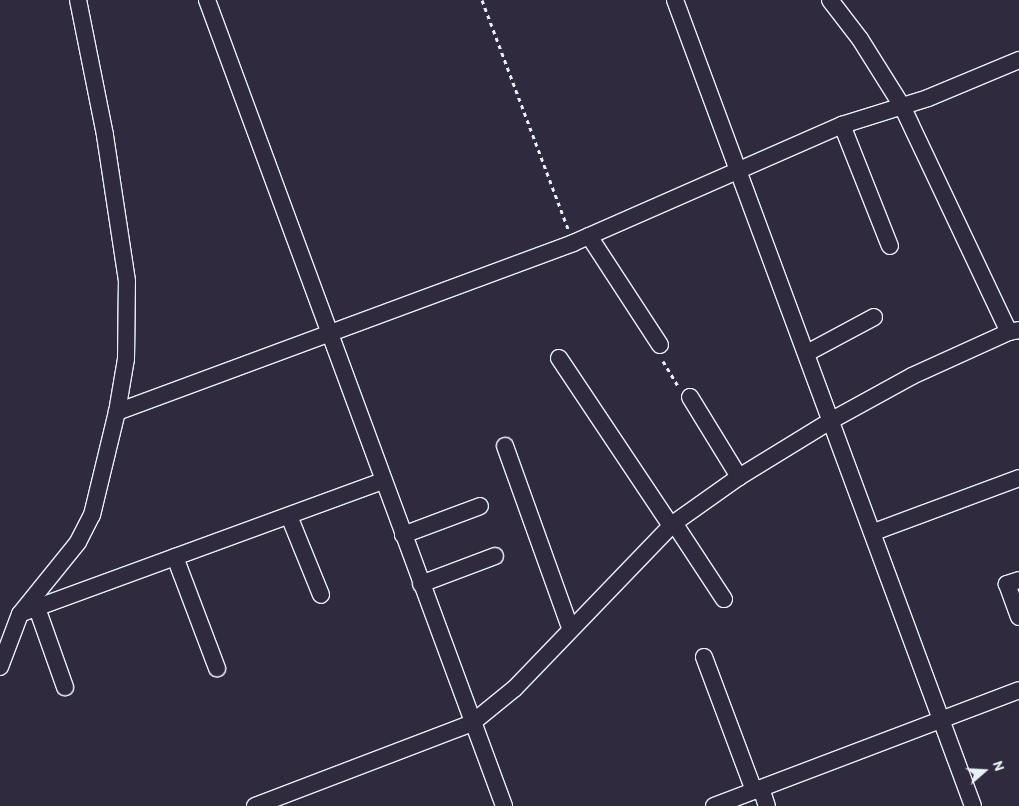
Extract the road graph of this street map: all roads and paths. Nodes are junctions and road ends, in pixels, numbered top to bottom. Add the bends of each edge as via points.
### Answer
1 (78, 0) edge
2 (207, 0) edge
3 (482, 0) edge
4 (675, 0) edge
5 (830, 0) edge
6 (1019, 60) edge
7 (902, 106) junction
8 (842, 126) junction
9 (738, 172) junction
10 (589, 236) junction
11 (573, 243) junction
12 (890, 246) dead end
13 (874, 317) dead end
14 (1014, 331) edge
15 (329, 333) junction
16 (660, 345) joint
17 (807, 353) junction
18 (559, 358) dead end
19 (690, 397) joint
20 (117, 412) junction
21 (832, 420) junction
22 (505, 446) dead end
23 (739, 477) junction
24 (1019, 478) edge
25 (383, 481) junction
26 (480, 506) dead end
27 (289, 516) junction
28 (673, 525) junction
29 (874, 532) junction
30 (403, 535) junction
31 (495, 556) dead end
32 (176, 557) junction
33 (1019, 580) edge
34 (421, 584) junction
35 (321, 595) dead end
36 (724, 599) dead end
37 (37, 608) junction
38 (20, 614) junction
39 (1019, 617) edge
40 (570, 628) junction
41 (704, 657) dead end
42 (0, 667) edge
43 (217, 668) dead end
44 (65, 687) dead end
45 (1019, 691) edge
46 (941, 719) junction
47 (472, 723) junction
48 (757, 790) junction
49 (256, 806) edge
50 (504, 806) edge
51 (714, 806) edge
52 (767, 806) edge
53 (973, 806) edge

1 - 20 street via 105,135 127,282 126,359
2 - 15 street
3 - 11 path
4 - 9 street
5 - 7 street via 860,39
6 - 7 street
7 - 8 street
7 - 14 street
8 - 9 street via 753,162
8 - 12 street
9 - 10 street
9 - 17 street
10 - 11 street
10 - 16 street
11 - 15 street
13 - 17 street
14 - 21 street via 912,376
15 - 20 street
15 - 25 street
16 - 19 path via 657,351 684,394
17 - 21 street
18 - 28 street
19 - 23 street
20 - 38 street via 92,515 78,542
21 - 23 street
21 - 29 street
22 - 40 street
23 - 28 street
24 - 29 street
25 - 27 street
25 - 30 street
26 - 30 street
27 - 32 street
27 - 35 street
28 - 36 street
28 - 40 street
29 - 46 street
30 - 34 street
31 - 34 street
32 - 37 street
32 - 43 street
33 - 39 street via 1006,584
34 - 47 street
37 - 38 street
37 - 44 street
38 - 42 street
40 - 47 street via 515,688
41 - 48 street
45 - 46 street
46 - 48 street
46 - 53 street
47 - 49 street
47 - 50 street
48 - 51 street
48 - 52 street

